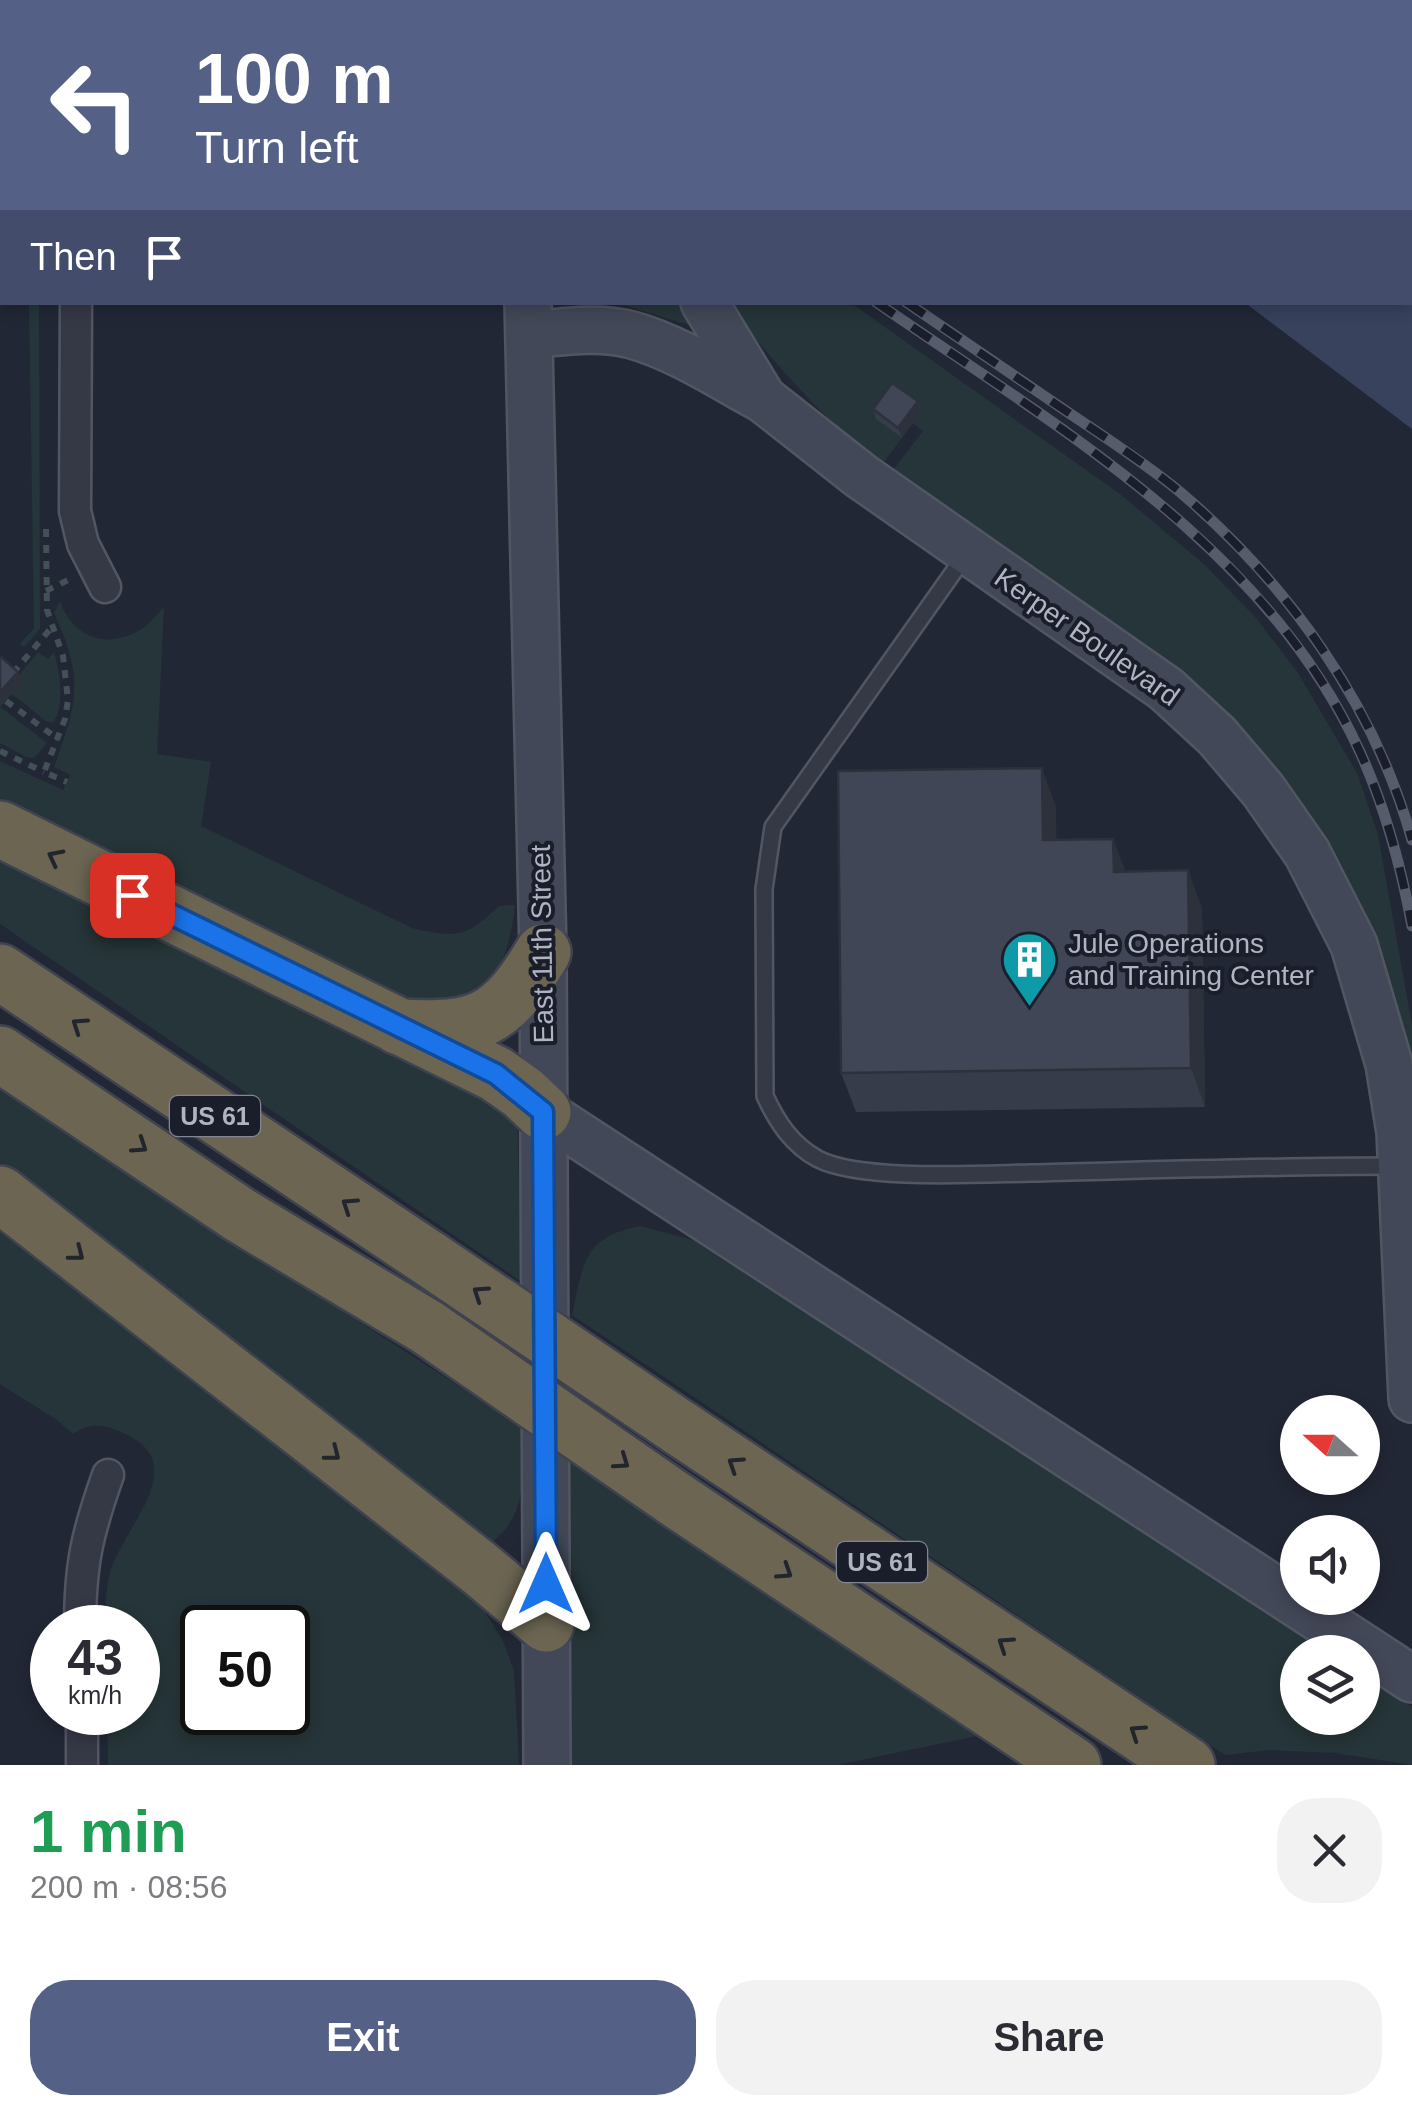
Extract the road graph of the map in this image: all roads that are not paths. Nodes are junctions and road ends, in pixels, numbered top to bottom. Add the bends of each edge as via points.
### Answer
1 (76, 305) edge
2 (706, 305) edge
3 (529, 319) edge
4 (763, 398) junction
5 (968, 553) junction
6 (105, 587) dead end
7 (0, 830) edge
8 (543, 952) junction
9 (0, 972) edge
10 (394, 1026) junction
11 (0, 1054) edge
12 (543, 1112) junction
13 (1402, 1166) junction
14 (0, 1194) edge
15 (1412, 1399) edge
16 (108, 1476) dead end
17 (80, 1605) edge
18 (546, 1624) junction
19 (1412, 1679) edge
20 (82, 1735) edge
21 (82, 1765) edge
22 (546, 1765) edge
23 (1074, 1765) edge
24 (1186, 1765) edge

1 - 6 street via 76,512 83,544
2 - 4 main road, Kerper Boulevard
3 - 4 main road via 631,334
3 - 8 main road, East 11th Street
4 - 5 main road, Kerper Boulevard
5 - 13 main road, Kerper Boulevard via 1166,689 1217,736 1296,838 1354,945 1389,1064
5 - 13 lane via 773,826 764,889 765,1096 778,1123 819,1160 859,1171
10 -> 7 highway
8 - 10 highway via 520,992 498,1012 441,1029
8 - 12 main road, East 11th Street
24 -> 9 highway, US 61, bridge
10 - 12 highway via 496,1074
11 -> 23 highway, US 61, bridge via 240,1214 427,1326
12 - 18 main road, East 11th Street
12 - 19 main road
13 - 15 main road, Kerper Boulevard
14 -> 18 highway
16 - 17 street via 90,1526
18 - 22 main road, East 11th Street
20 - 21 street

